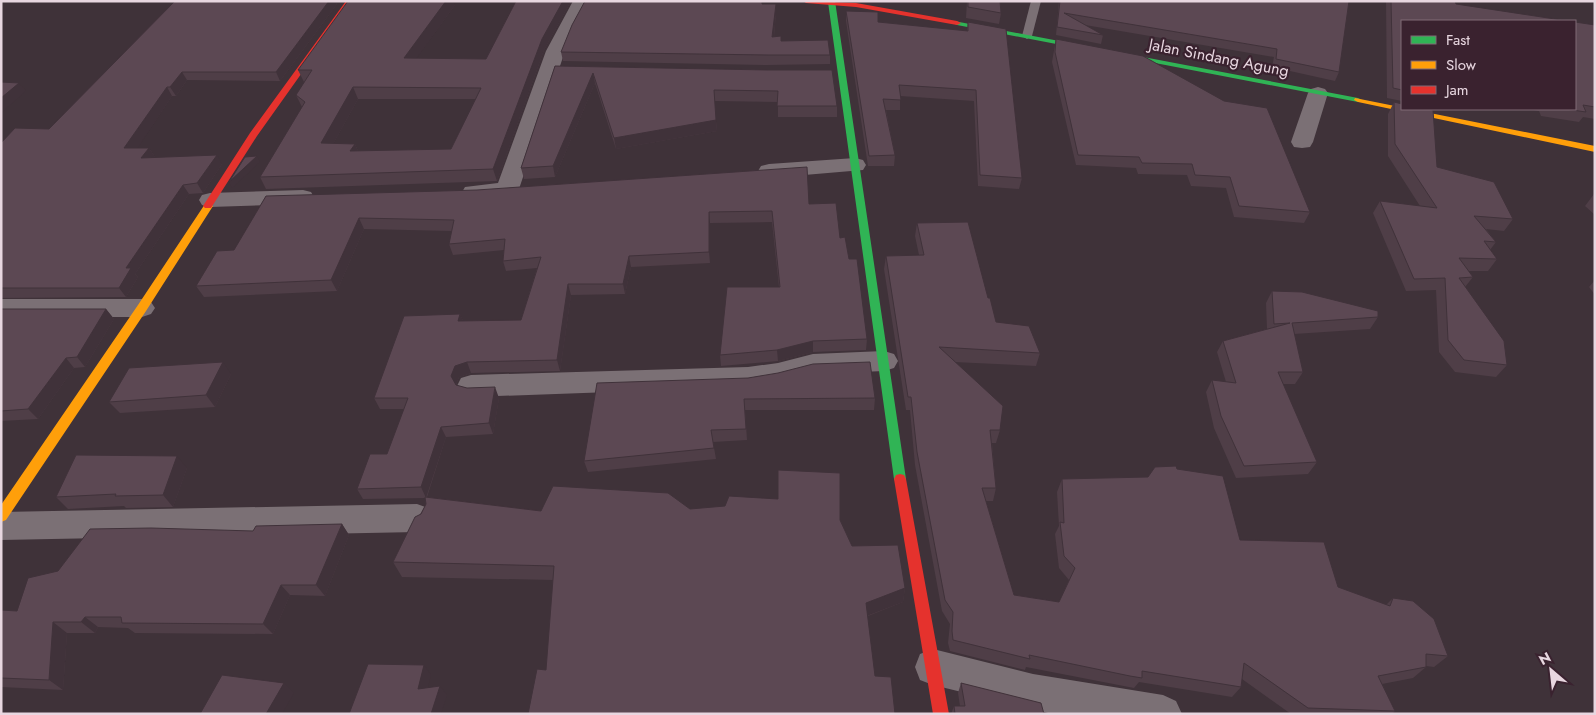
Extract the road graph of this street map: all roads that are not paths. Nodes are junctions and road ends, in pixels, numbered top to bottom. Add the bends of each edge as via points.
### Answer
1 (350, 1) edge
2 (582, 1) edge
3 (806, 1) edge
4 (1036, 1) edge
5 (832, 2) edge
6 (1027, 36) junction
7 (1318, 93) junction
8 (1401, 110) edge
9 (1402, 110) edge
10 (1302, 142) dead end
11 (1595, 149) edge
12 (855, 165) junction
13 (751, 172) edge
14 (452, 193) edge
15 (326, 197) edge
16 (210, 200) junction
17 (1, 308) edge
18 (142, 308) junction
19 (884, 361) junction
20 (471, 386) edge
21 (1, 516) edge
22 (416, 518) edge
23 (1, 526) edge
24 (933, 667) junction
25 (941, 714) edge
26 (1164, 714) edge

1 - 16 street via 252,135
2 - 14 street via 569,20 558,70 541,87 511,177 518,188
3 - 5 street, Jalan Sindang Agung
4 - 6 lane
5 - 6 street, Jalan Sindang Agung
5 - 12 street via 833,72
6 - 7 street, Jalan Sindang Agung
7 - 8 street, Jalan Sindang Agung
7 - 10 street
9 - 11 street, Jalan Sindang Agung
12 - 13 street
12 - 19 street
15 - 16 street
16 - 18 street
17 - 18 street
18 - 21 street
19 - 20 street via 813,364 748,377
19 - 24 street via 898,465
22 - 23 street
24 - 25 street
24 - 26 street via 1034,692

